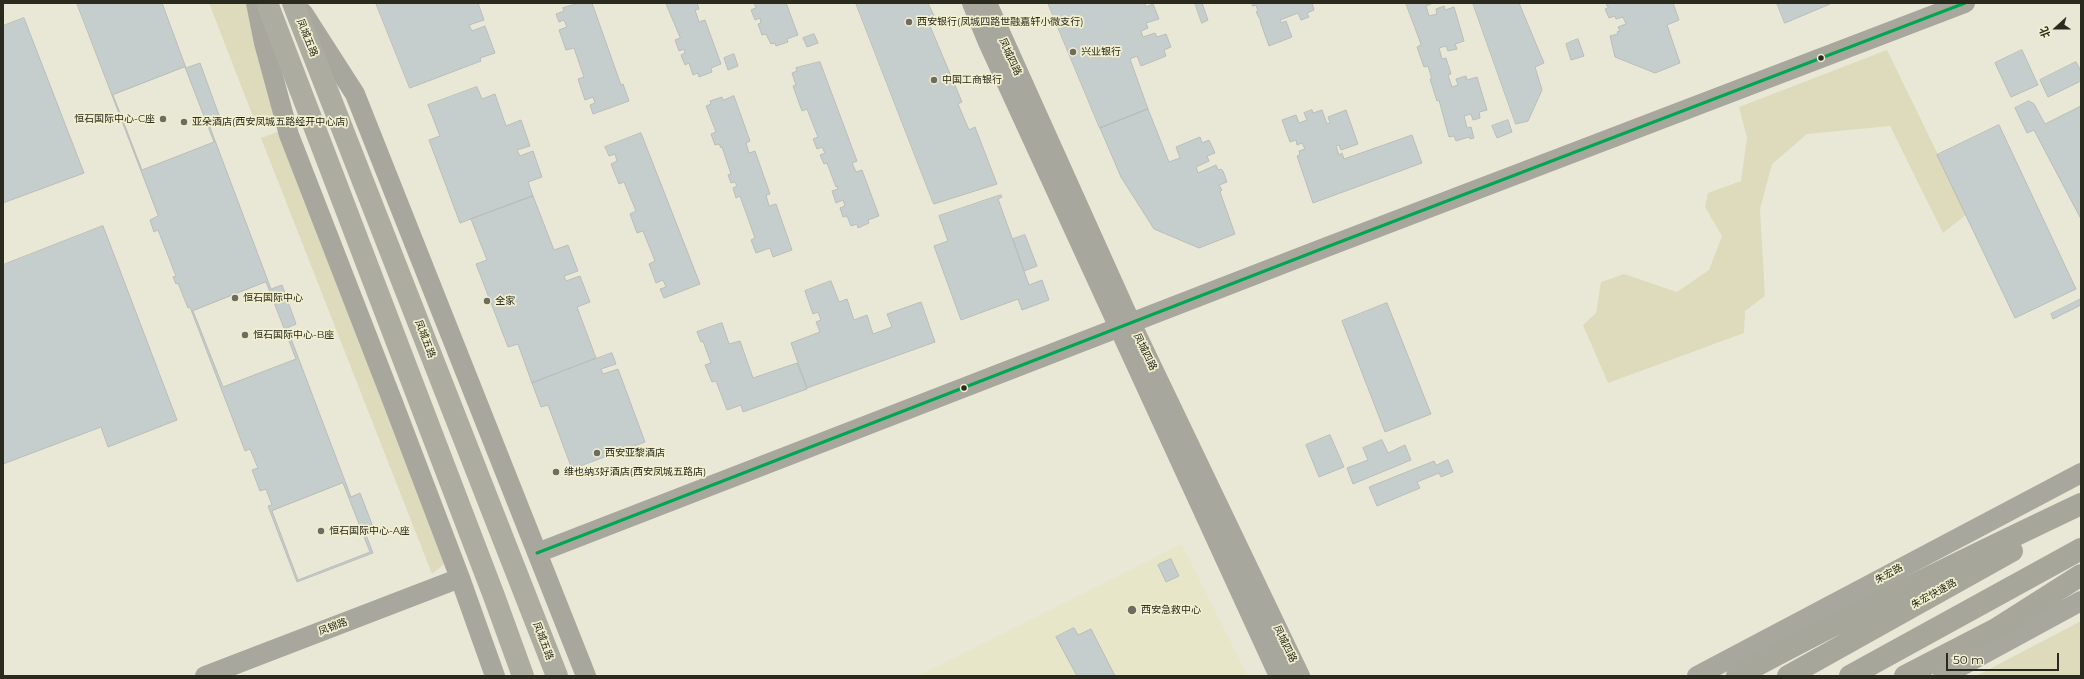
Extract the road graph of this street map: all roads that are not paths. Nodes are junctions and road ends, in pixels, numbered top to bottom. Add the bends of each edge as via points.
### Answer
1 (256, 3) edge
2 (267, 3) edge
3 (295, 3) edge
4 (972, 3) edge
5 (987, 3) edge
6 (1965, 3) edge
7 (1125, 325) junction
8 (2081, 473) edge
9 (2081, 504) edge
10 (2081, 513) edge
11 (2081, 549) edge
12 (537, 553) junction
13 (2081, 575) edge
14 (460, 578) junction
15 (2081, 601) edge
16 (1742, 673) edge
17 (205, 676) edge
18 (494, 676) edge
19 (523, 676) edge
20 (557, 676) edge
21 (586, 676) edge
22 (1279, 676) edge
23 (1300, 676) edge
24 (1698, 676) edge
25 (1788, 676) edge
26 (1850, 676) edge
27 (1905, 676) edge
28 (1943, 676) edge

1 - 14 street via 289,135
2 - 19 main road via 492,588
3 - 12 street via 355,94
3 - 20 main road, 凤城五路
4 - 7 street, 凤城四路 via 986,40
5 - 7 street, 凤城四路
6 - 7 street
7 - 12 street
7 - 22 street, 凤城四路
7 - 23 street, 凤城四路
8 - 24 street, 朱宏路
9 - 16 highway via 1966,558
10 - 25 highway, 朱宏快速路
11 - 26 highway
12 - 21 street
13 - 27 highway via 1996,629
14 - 17 street, 凤锦路
14 - 18 street
15 - 28 street

